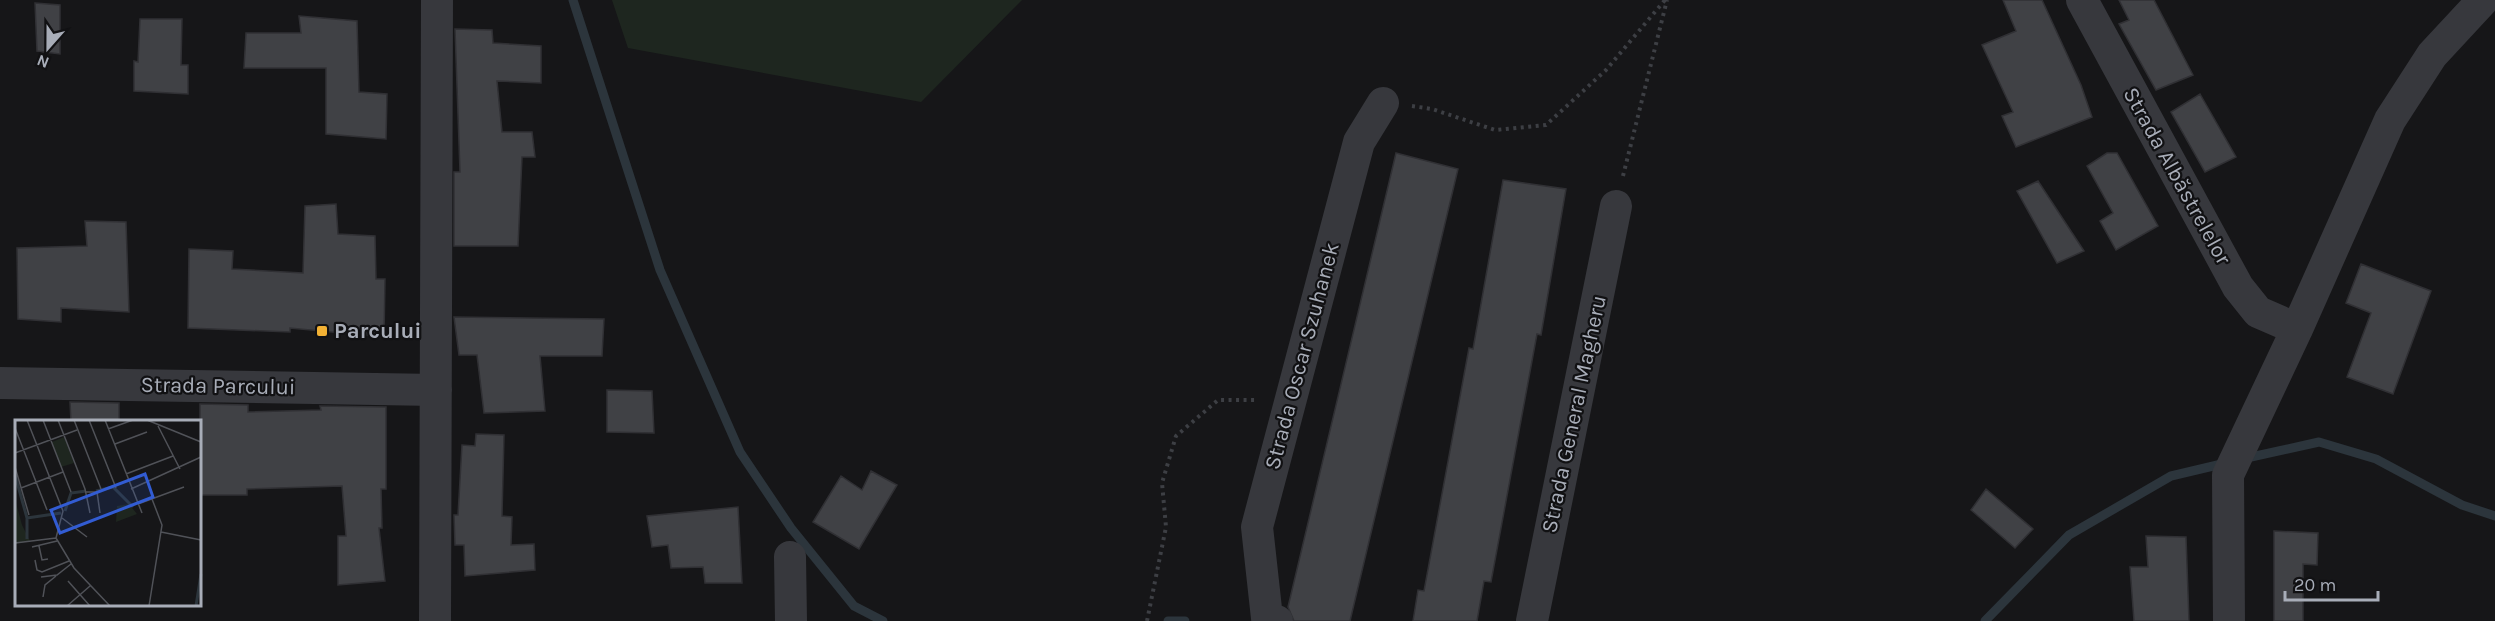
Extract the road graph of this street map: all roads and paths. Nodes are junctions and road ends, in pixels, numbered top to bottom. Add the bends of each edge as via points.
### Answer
1 (437, 0) edge
2 (1666, 0) edge
3 (2082, 0) edge
4 (2483, 0) edge
5 (1383, 103) joint
6 (1616, 206) joint
7 (2297, 329) junction
8 (0, 383) edge
9 (436, 390) junction
10 (1291, 399) junction
11 (790, 557) dead end
12 (1272, 619) edge
13 (435, 621) edge
14 (791, 621) edge
15 (1147, 621) edge
16 (1532, 621) edge
17 (2229, 621) edge

1 - 9 street
2 - 5 path via 1606,70 1546,125 1495,130 1432,109
2 - 6 path
3 - 7 street, Strada Albăstrelelor via 2238,287 2258,312
4 - 7 street via 2432,55 2390,120
5 - 10 street, Strada Oscar Szuhanek via 1359,142
6 - 16 street, Strada General Magheru
7 - 17 street via 2228,475
8 - 9 street, Strada Parcului
9 - 13 street
10 - 12 street, Strada Oscar Szuhanek via 1257,527
10 - 15 path via 1218,400 1176,436 1162,483 1166,527
11 - 14 street

